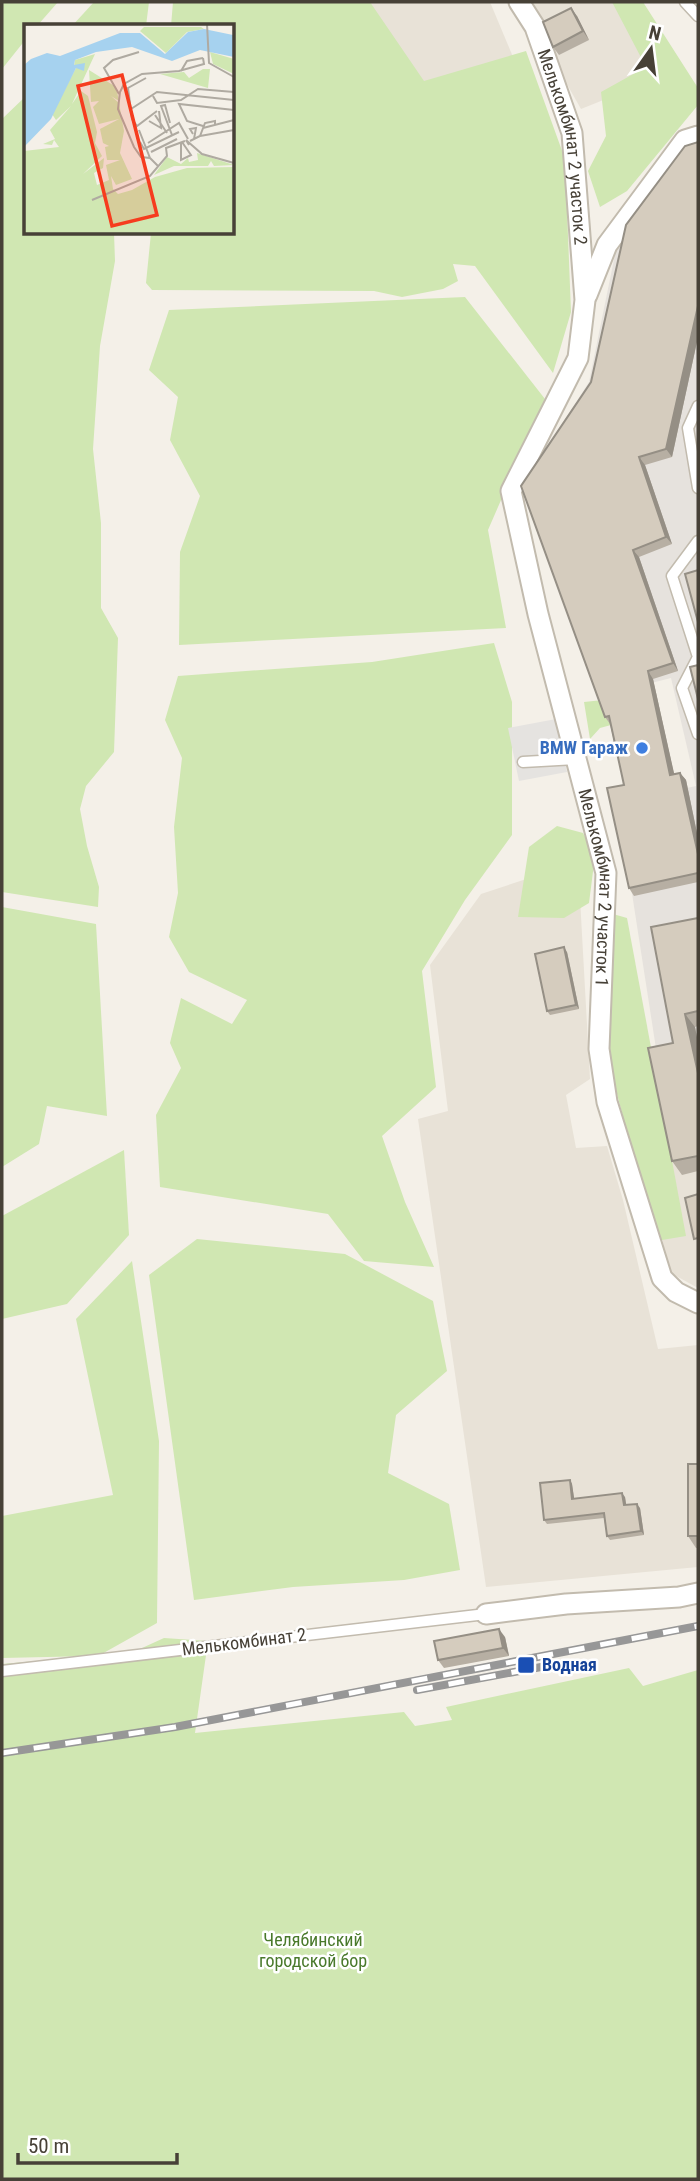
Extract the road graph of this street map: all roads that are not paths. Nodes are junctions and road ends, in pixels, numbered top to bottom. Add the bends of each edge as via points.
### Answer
1 (519, 2) edge
2 (685, 2) edge
3 (698, 16) edge
4 (698, 136) edge
5 (585, 300) junction
6 (698, 406) edge
7 (698, 488) edge
8 (698, 541) edge
9 (698, 734) edge
10 (577, 758) junction
11 (523, 762) dead end
12 (698, 1303) edge
13 (698, 1593) edge
14 (486, 1614) joint
15 (2, 1671) edge

1 - 5 street, Мелькомбинат 2 участок 2 via 535,27 572,133
2 - 3 lane
4 - 5 street via 685,140 607,245
5 - 10 street, Мелькомбинат 2 участок 1 via 579,358 511,491
6 - 7 lane via 688,428
8 - 9 lane via 672,576 698,657 682,688
10 - 11 lane
10 - 12 street, Мелькомбинат 2 участок 1 via 606,873 599,1049 607,1102 662,1278 676,1292
13 - 14 street
14 - 15 lane, Мелькомбинат 2

